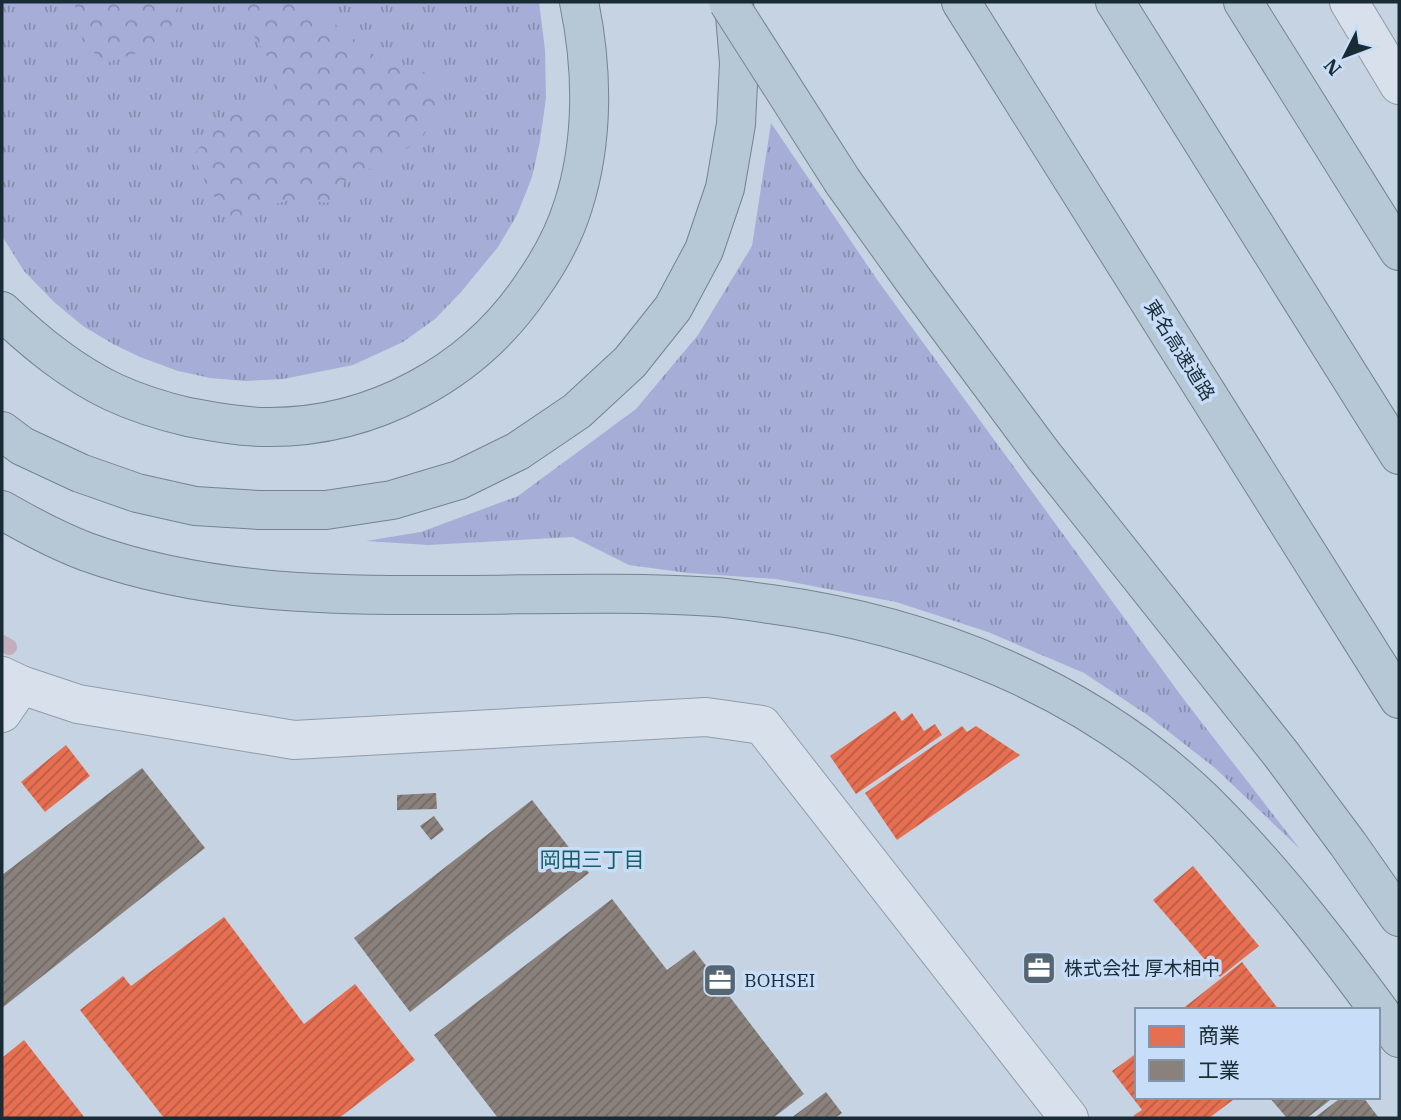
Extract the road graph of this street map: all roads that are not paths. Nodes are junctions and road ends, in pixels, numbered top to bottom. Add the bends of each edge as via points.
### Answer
1 (579, 2) edge
2 (728, 2) edge
3 (734, 2) edge
4 (961, 2) edge
5 (1115, 2) edge
6 (1243, 2) edge
7 (1349, 2) edge
8 (1399, 85) edge
9 (1399, 251) edge
10 (2, 311) edge
11 (2, 431) edge
12 (1399, 455) edge
13 (2, 510) edge
14 (8, 691) edge
15 (1399, 699) edge
16 (1399, 917) edge
17 (1377, 1008) edge
18 (1380, 1013) edge
19 (1399, 1038) edge
20 (1069, 1118) edge

1 - 10 highway via 589,89 587,149 573,207 551,259 522,302 490,337 450,370 410,394 366,412 318,423 267,427 212,422 160,411 113,392 69,368
2 - 16 highway, bridge via 843,181 914,281 1036,446 1281,754
3 - 11 highway via 739,63 736,124 726,188 704,250 673,307 630,362 577,411 518,451 459,480 391,500 326,510 259,510 195,506 137,493 80,473 22,446
4 - 15 highway, 東名高速道路
5 - 12 highway
6 - 9 highway
7 - 8 street
13 - 17 highway via 84,551 153,572 228,586 388,596 718,597 808,609 885,626 963,651 1090,713 1147,752 1249,848
14 - 20 street via 294,740 706,717 762,725
18 - 19 highway

